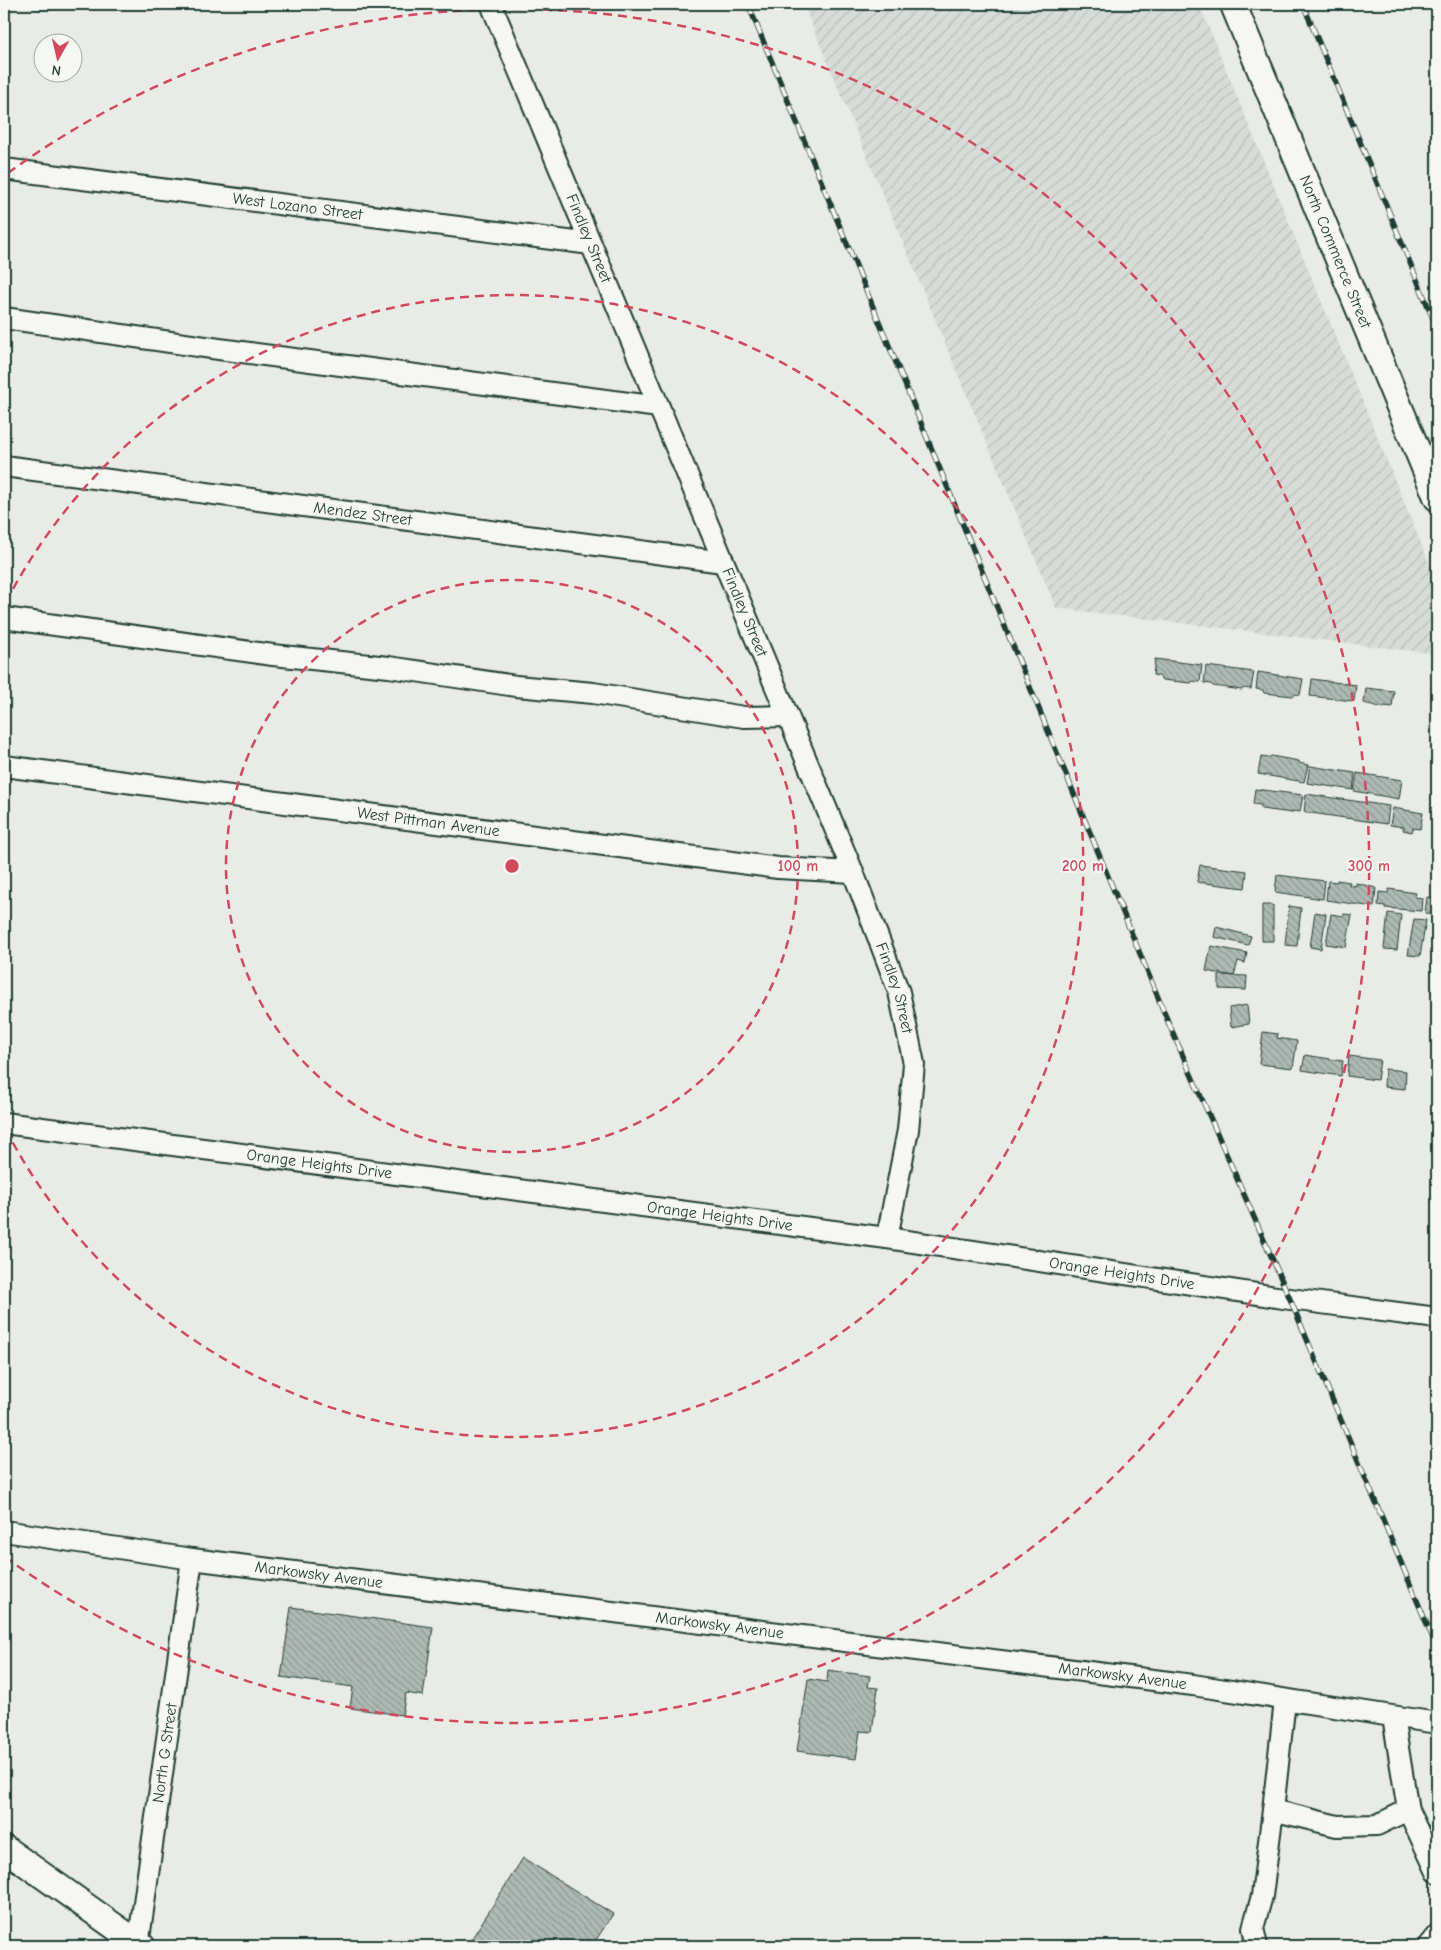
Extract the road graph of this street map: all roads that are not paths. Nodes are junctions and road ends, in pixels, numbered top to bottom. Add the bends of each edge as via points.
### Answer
1 (491, 4) edge
2 (1232, 4) edge
3 (4, 169) edge
4 (591, 244) junction
5 (4, 318) edge
6 (659, 407) junction
7 (4, 466) edge
8 (1437, 498) edge
9 (723, 562) junction
10 (4, 618) edge
11 (788, 716) junction
12 (4, 766) edge
13 (853, 872) junction
14 (4, 1123) edge
15 (887, 1238) junction
16 (1437, 1318) edge
17 (4, 1531) edge
18 (192, 1559) junction
19 (1286, 1700) junction
20 (1393, 1717) junction
21 (1437, 1723) edge
22 (1273, 1810) junction
23 (1408, 1810) junction
24 (4, 1848) edge
25 (1437, 1872) edge
26 (1437, 1935) edge
27 (140, 1945) edge
28 (1257, 1946) edge
29 (1428, 1946) edge

1 - 4 street, Findley Street
2 - 8 main road, North Commerce Street
3 - 4 street, West Lozano Street
4 - 6 street, Findley Street
5 - 6 street
6 - 9 street, Findley Street
7 - 9 street, Mendez Street
9 - 11 street, Findley Street
10 - 11 street via 516,686 593,693 744,717
11 - 13 street, Findley Street
12 - 13 street, West Pittman Avenue via 778,868
13 - 15 street, Findley Street via 900,992 914,1064 908,1130
14 - 15 street, Orange Heights Drive
15 - 16 street, Orange Heights Drive
17 - 18 street, Markowsky Avenue
18 - 19 street, Markowsky Avenue via 1193,1685
18 - 27 street, North G Street
19 - 20 street, Markowsky Avenue
19 - 22 street
20 - 21 street, Markowsky Avenue
20 - 23 street
22 - 23 street via 1337,1826 1378,1825
22 - 28 street via 1262,1896 1253,1928
23 - 25 street
24 - 27 main road
26 - 29 street

